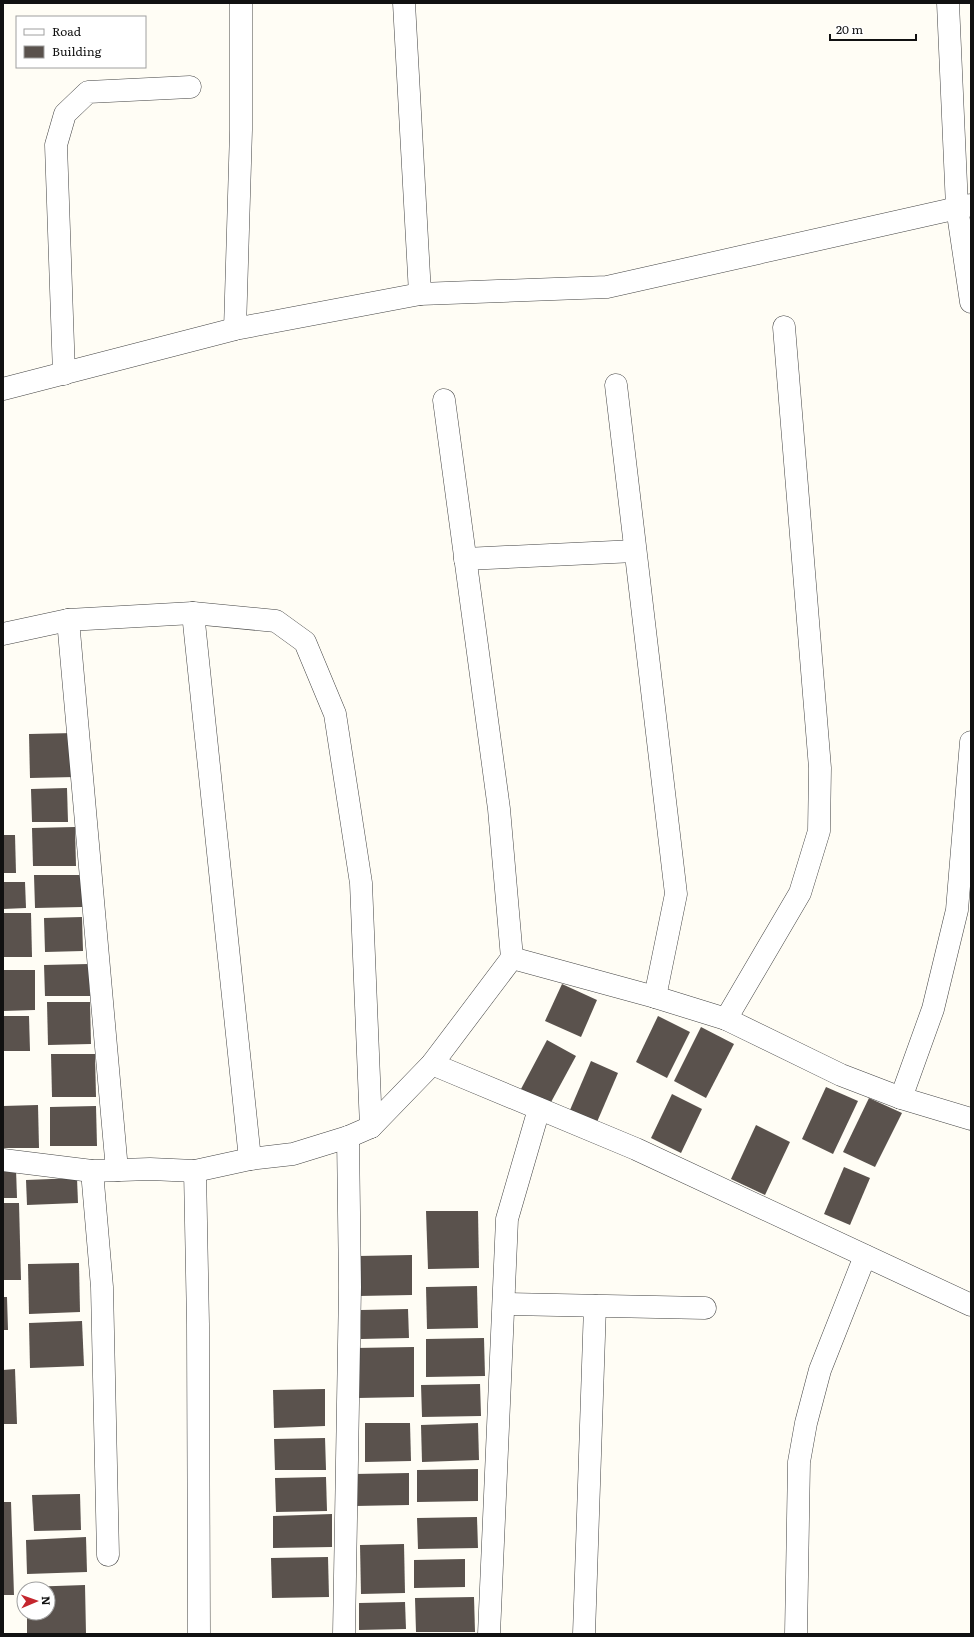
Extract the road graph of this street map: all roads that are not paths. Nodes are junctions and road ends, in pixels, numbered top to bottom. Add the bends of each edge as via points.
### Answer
1 (241, 3) edge
2 (404, 3) edge
3 (948, 3) edge
4 (190, 87) dead end
5 (964, 206) edge
6 (420, 294) junction
7 (971, 302) edge
8 (784, 327) dead end
9 (235, 329) junction
10 (64, 374) junction
11 (616, 385) dead end
12 (3, 389) edge
13 (444, 400) dead end
14 (635, 551) junction
15 (465, 559) junction
16 (193, 613) junction
17 (68, 620) junction
18 (3, 634) edge
19 (971, 742) edge
20 (967, 826) edge
21 (512, 958) junction
22 (655, 997) junction
23 (726, 1019) junction
24 (432, 1064) junction
25 (901, 1098) junction
26 (539, 1109) junction
27 (971, 1119) edge
28 (371, 1127) junction
29 (348, 1137) junction
30 (3, 1160) edge
31 (250, 1160) junction
32 (117, 1170) junction
33 (92, 1171) junction
34 (195, 1171) junction
35 (865, 1256) junction
36 (505, 1304) junction
37 (971, 1305) edge
38 (595, 1306) junction
39 (705, 1308) dead end
40 (108, 1556) dead end
41 (199, 1634) edge
42 (344, 1634) edge
43 (489, 1634) edge
44 (584, 1634) edge
45 (796, 1634) edge

1 - 9 street via 241,130
2 - 6 street
3 - 5 street
4 - 10 street via 88,92 65,114 56,144
5 - 6 street via 607,288
5 - 7 street
6 - 9 street
8 - 23 street via 820,768 819,831 800,893
9 - 10 street
10 - 12 street
11 - 14 street
13 - 15 street
14 - 15 street
14 - 22 street via 676,894
15 - 21 street via 499,809
16 - 17 street
16 - 28 street via 276,621 305,642 335,714 361,883
16 - 31 street
17 - 18 street
17 - 32 street
19 - 20 street
20 - 25 street via 957,910 932,1009
21 - 22 street
21 - 24 street
22 - 23 street
23 - 25 street via 841,1075
24 - 26 street
24 - 28 street
25 - 27 street
26 - 35 street via 636,1149
26 - 36 street via 507,1219
28 - 29 street
29 - 31 street via 293,1154
29 - 42 street via 350,1287
30 - 33 street
31 - 34 street
32 - 33 street
32 - 34 street
33 - 40 street via 102,1287
34 - 41 street
35 - 37 street
35 - 45 street via 820,1370 806,1423 799,1462
36 - 38 street
36 - 43 street
38 - 39 street
38 - 44 street

